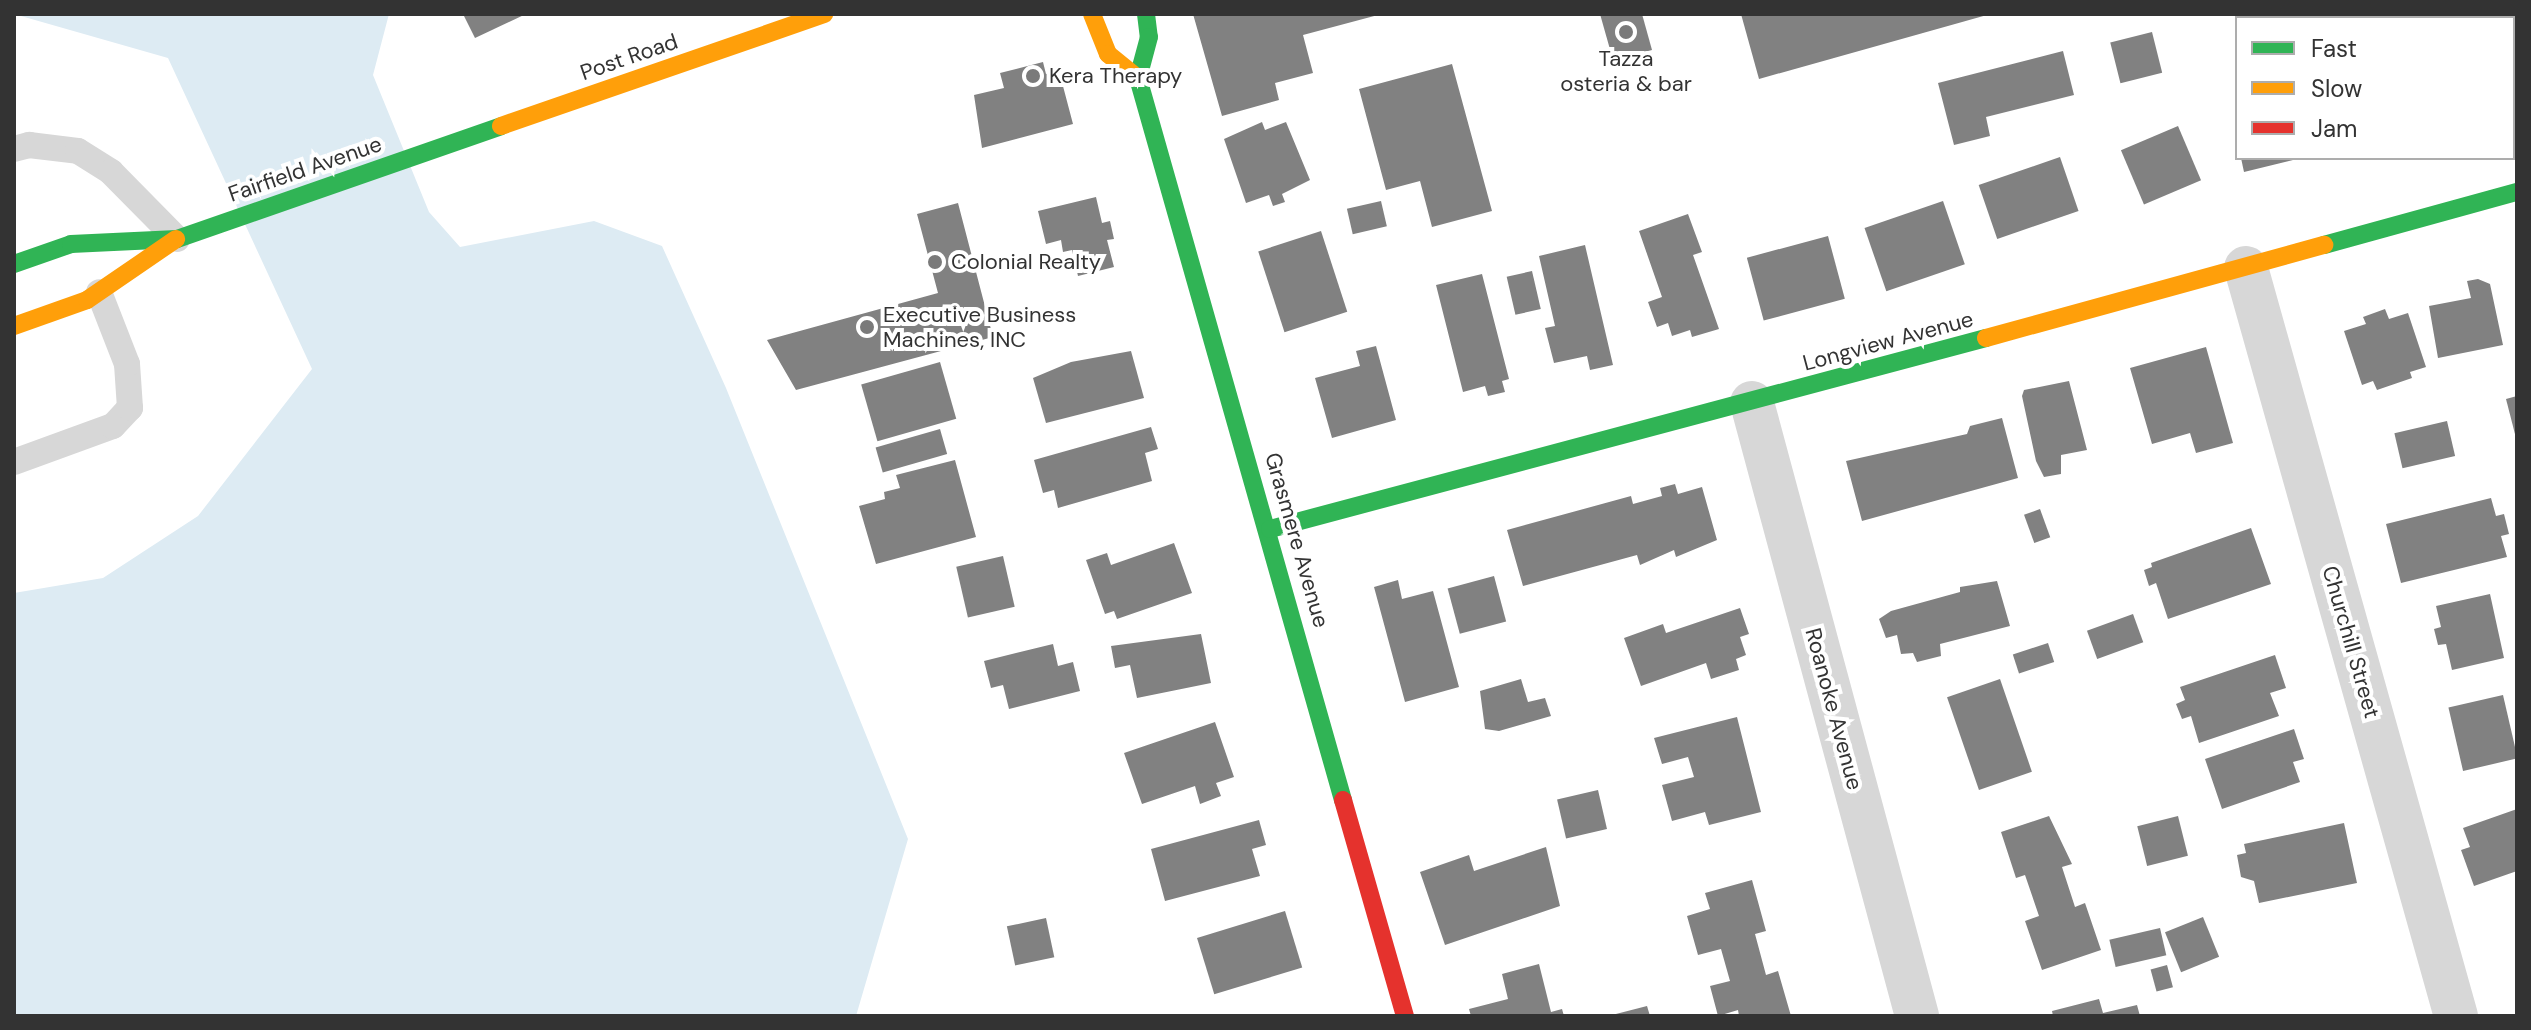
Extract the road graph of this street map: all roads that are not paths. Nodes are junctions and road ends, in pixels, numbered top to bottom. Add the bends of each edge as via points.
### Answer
1 (824, 14) edge
2 (1092, 14) edge
3 (1146, 14) edge
4 (1138, 78) junction
5 (450, 144) joint
6 (14, 149) edge
7 (2517, 192) edge
8 (177, 239) junction
9 (14, 264) edge
10 (2246, 268) junction
11 (99, 292) junction
12 (14, 326) edge
13 (1752, 403) junction
14 (14, 462) edge
15 (1270, 529) junction
16 (1405, 1016) edge
17 (1917, 1016) edge
18 (2456, 1016) edge

1 - 5 street, Post Road
2 - 4 street via 1108,54
3 - 4 street via 1149,37
4 - 15 street, Grasmere Avenue
5 - 8 street, Fairfield Avenue
6 - 8 lane via 29,145 78,151 111,172
7 - 10 street, Longview Avenue
8 - 9 street, Fairfield Avenue via 71,244
8 - 11 street, Fairfield Avenue
10 - 13 street, Longview Avenue
10 - 18 street, Churchill Street
11 - 12 street, Fairfield Avenue
11 - 14 lane via 127,364 130,408 113,426
13 - 15 street, Longview Avenue
13 - 17 street, Roanoke Avenue
15 - 16 street, Grasmere Avenue

